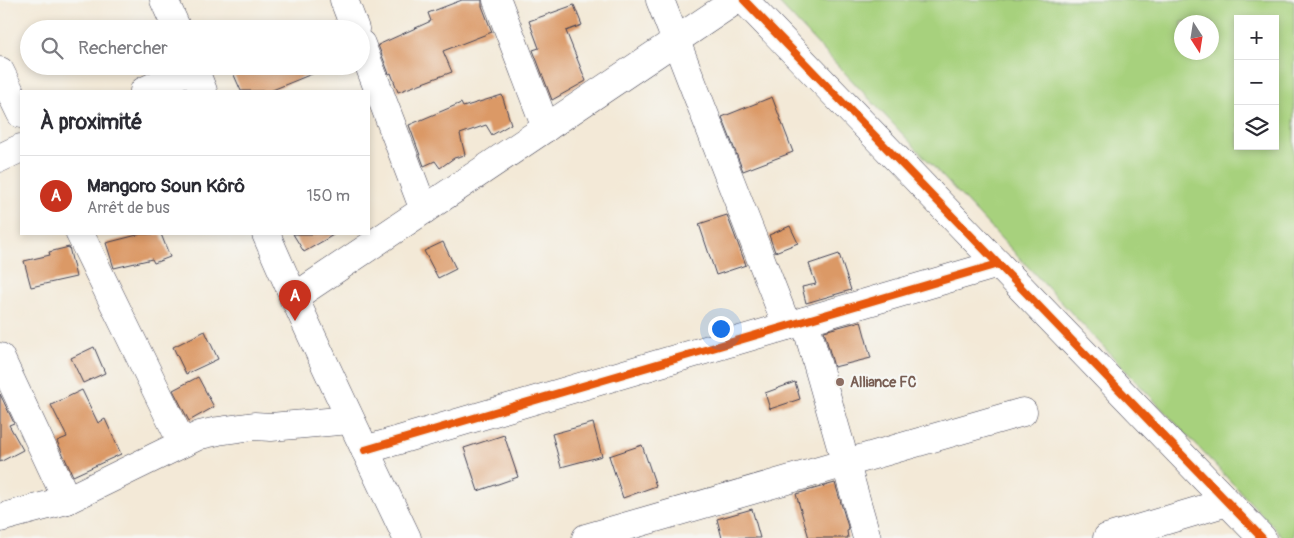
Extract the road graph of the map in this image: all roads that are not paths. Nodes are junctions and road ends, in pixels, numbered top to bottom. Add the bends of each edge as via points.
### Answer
1 (164, 0) edge
2 (344, 0) edge
3 (497, 0) edge
4 (660, 0) edge
5 (736, 0) edge
6 (744, 0) edge
7 (172, 20) edge
8 (352, 20) edge
9 (676, 40) junction
10 (370, 68) edge
11 (0, 71) edge
12 (197, 75) edge
13 (147, 90) edge
14 (20, 112) edge
15 (546, 128) junction
16 (20, 148) edge
17 (0, 158) edge
18 (424, 210) junction
19 (80, 235) edge
20 (266, 235) edge
21 (998, 264) junction
22 (293, 298) junction
23 (796, 324) junction
24 (0, 357) edge
25 (1023, 412) dead end
26 (350, 420) junction
27 (182, 443) junction
28 (365, 450) junction
29 (846, 463) junction
30 (67, 500) junction
31 (1227, 502) junction
32 (0, 518) edge
33 (1160, 530) edge
34 (407, 538) edge
35 (586, 538) edge
36 (867, 538) edge
37 (1107, 538) edge
38 (1262, 538) edge

1 - 7 street
2 - 8 street
3 - 15 street
4 - 9 street
5 - 9 street
6 - 21 street
9 - 15 street
9 - 23 street
10 - 18 street
11 - 14 street
12 - 13 street
15 - 18 street
16 - 17 street
18 - 22 street
19 - 27 street
20 - 22 street
21 - 23 street
21 - 31 street
22 - 26 street
23 - 28 street
23 - 29 street
24 - 30 street
25 - 29 street
26 - 27 street via 254,426 218,431
26 - 28 street
27 - 30 street
28 - 34 street
29 - 35 street
29 - 36 street
30 - 32 street
31 - 33 street
31 - 38 street
33 - 37 street

